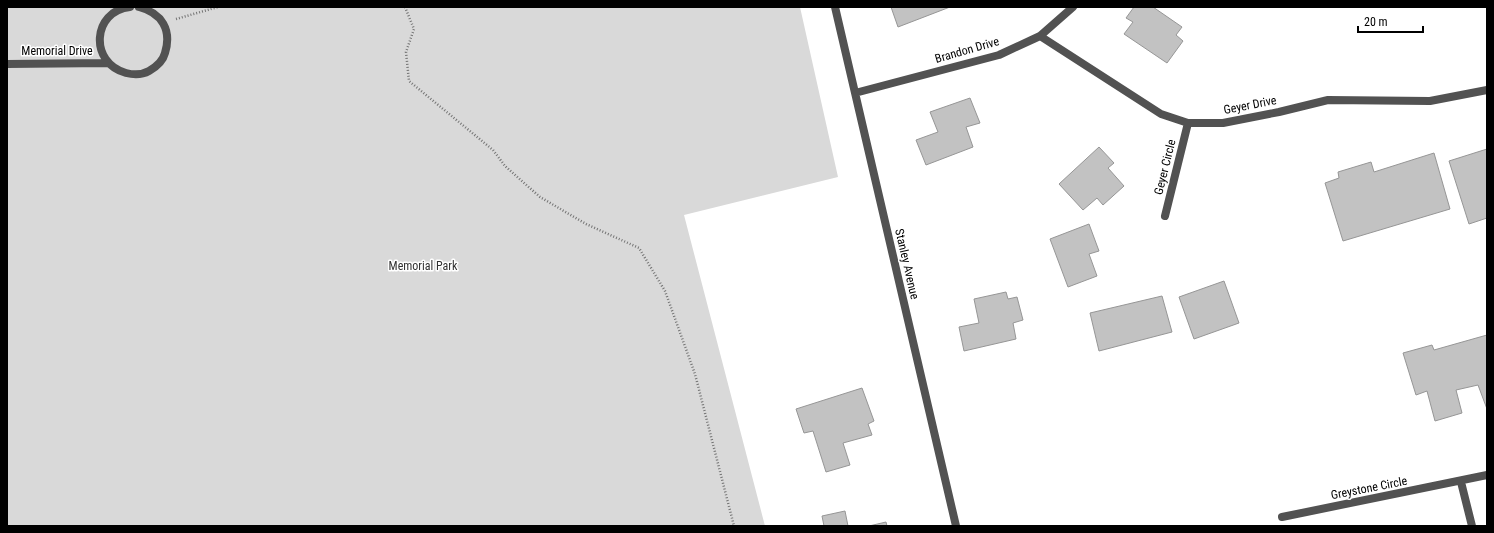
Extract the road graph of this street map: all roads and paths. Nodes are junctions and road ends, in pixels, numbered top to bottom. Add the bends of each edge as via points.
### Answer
1 (130, 7) edge
2 (139, 7) edge
3 (218, 7) edge
4 (405, 7) edge
5 (835, 7) edge
6 (1073, 7) edge
7 (162, 23) junction
8 (1040, 36) junction
9 (108, 63) junction
10 (7, 64) edge
11 (1487, 90) edge
12 (855, 93) junction
13 (1188, 123) junction
14 (1165, 216) dead end
15 (1487, 475) edge
16 (1461, 482) junction
17 (1282, 517) dead end
18 (734, 526) edge
19 (956, 526) edge
20 (1472, 526) edge

1 - 9 street, Memorial Drive via 111,14 103,25 101,51
2 - 7 street, Memorial Drive via 149,10 160,18
3 - 7 path
4 - 18 path via 414,29 406,52 409,81 493,150 505,166 540,197 586,224 639,248 665,291 695,374
5 - 12 street, Stanley Avenue
6 - 8 street, Brandon Drive
7 - 9 street, Memorial Drive via 167,30 168,43 165,56 156,67 145,73 131,75 118,71
8 - 12 street, Brandon Drive via 999,55
8 - 13 street, Geyer Drive via 1161,114
9 - 10 street, Memorial Drive
11 - 13 street, Geyer Drive via 1430,102 1328,100 1223,123
12 - 19 street, Stanley Avenue
13 - 14 street, Geyer Circle
15 - 16 street, Greystone Circle
16 - 17 street, Greystone Circle
16 - 20 street

